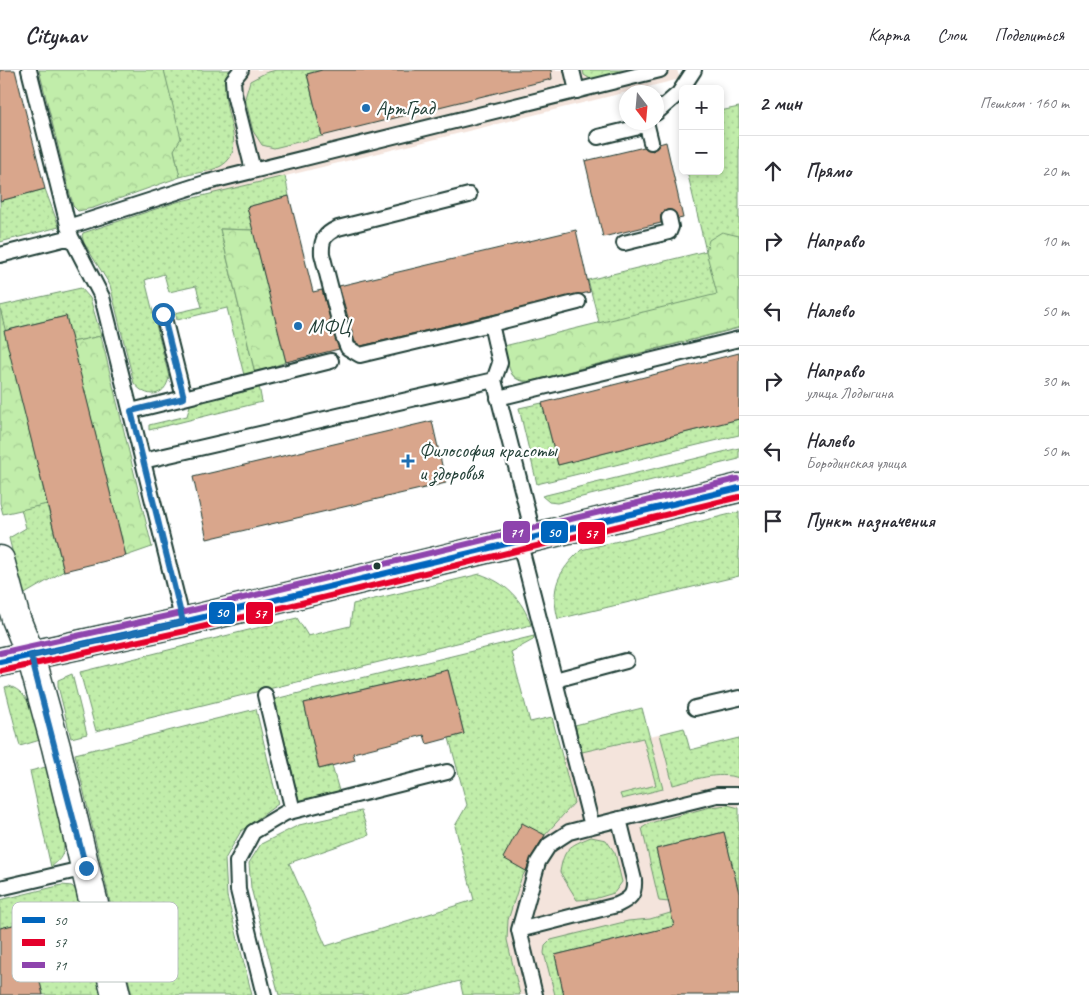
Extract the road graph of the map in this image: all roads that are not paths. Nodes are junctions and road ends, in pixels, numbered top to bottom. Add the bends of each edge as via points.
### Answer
1 (30, 70) edge
2 (241, 70) edge
3 (572, 70) edge
4 (660, 70) edge
5 (694, 70) edge
6 (576, 91) junction
7 (664, 106) edge
8 (598, 137) dead end
9 (651, 142) dead end
10 (253, 170) junction
11 (469, 195) dead end
12 (669, 218) dead end
13 (69, 232) junction
14 (624, 243) dead end
15 (0, 255) edge
16 (578, 302) dead end
17 (163, 314) dead end
18 (490, 324) junction
19 (739, 339) edge
20 (331, 360) dead end
21 (494, 380) junction
22 (184, 398) junction
23 (498, 398) junction
24 (131, 411) junction
25 (143, 461) junction
26 (739, 488) edge
27 (527, 539) junction
28 (0, 560) edge
29 (183, 622) junction
30 (31, 656) junction
31 (626, 661) dead end
32 (0, 662) edge
33 (555, 680) junction
34 (265, 695) dead end
35 (739, 698) edge
36 (696, 708) dead end
37 (447, 772) dead end
38 (739, 795) edge
39 (293, 811) junction
40 (619, 819) junction
41 (592, 826) junction
42 (86, 868) junction
43 (0, 888) edge
44 (94, 902) edge
45 (519, 930) junction
46 (113, 982) edge
47 (116, 995) edge
48 (264, 995) edge
49 (535, 995) edge

1 - 13 lane
2 - 10 lane via 233,80 234,94
3 - 6 lane
4 - 6 lane
5 - 7 lane via 679,94
6 - 10 lane
8 - 9 lane via 646,122
10 - 13 lane via 208,182
11 - 18 lane via 338,228 326,234 321,242 322,254 342,336 348,348 360,355
12 - 14 lane via 669,232
13 - 15 lane
13 - 24 lane via 102,297
16 - 18 lane
17 - 22 lane
18 - 21 lane via 500,363
19 - 23 lane
20 - 22 lane
21 - 23 lane
21 - 25 lane
22 - 24 lane
23 - 27 lane
24 - 25 lane
25 - 29 lane
26 - 27 main road
27 - 29 main road
27 - 33 lane
28 - 30 main road via 16,619
29 - 30 main road
30 - 32 main road
30 - 42 main road
31 - 33 lane
33 - 41 lane
34 - 39 lane
35 - 36 lane
37 - 39 lane
38 - 40 lane via 717,795
39 - 48 lane via 254,832 237,862 238,890
40 - 41 lane
40 - 45 lane via 634,880 635,889 630,898 617,905
41 - 45 lane via 569,832 549,845 538,862
42 - 43 lane
42 - 44 main road
45 - 49 lane
46 - 47 main road

